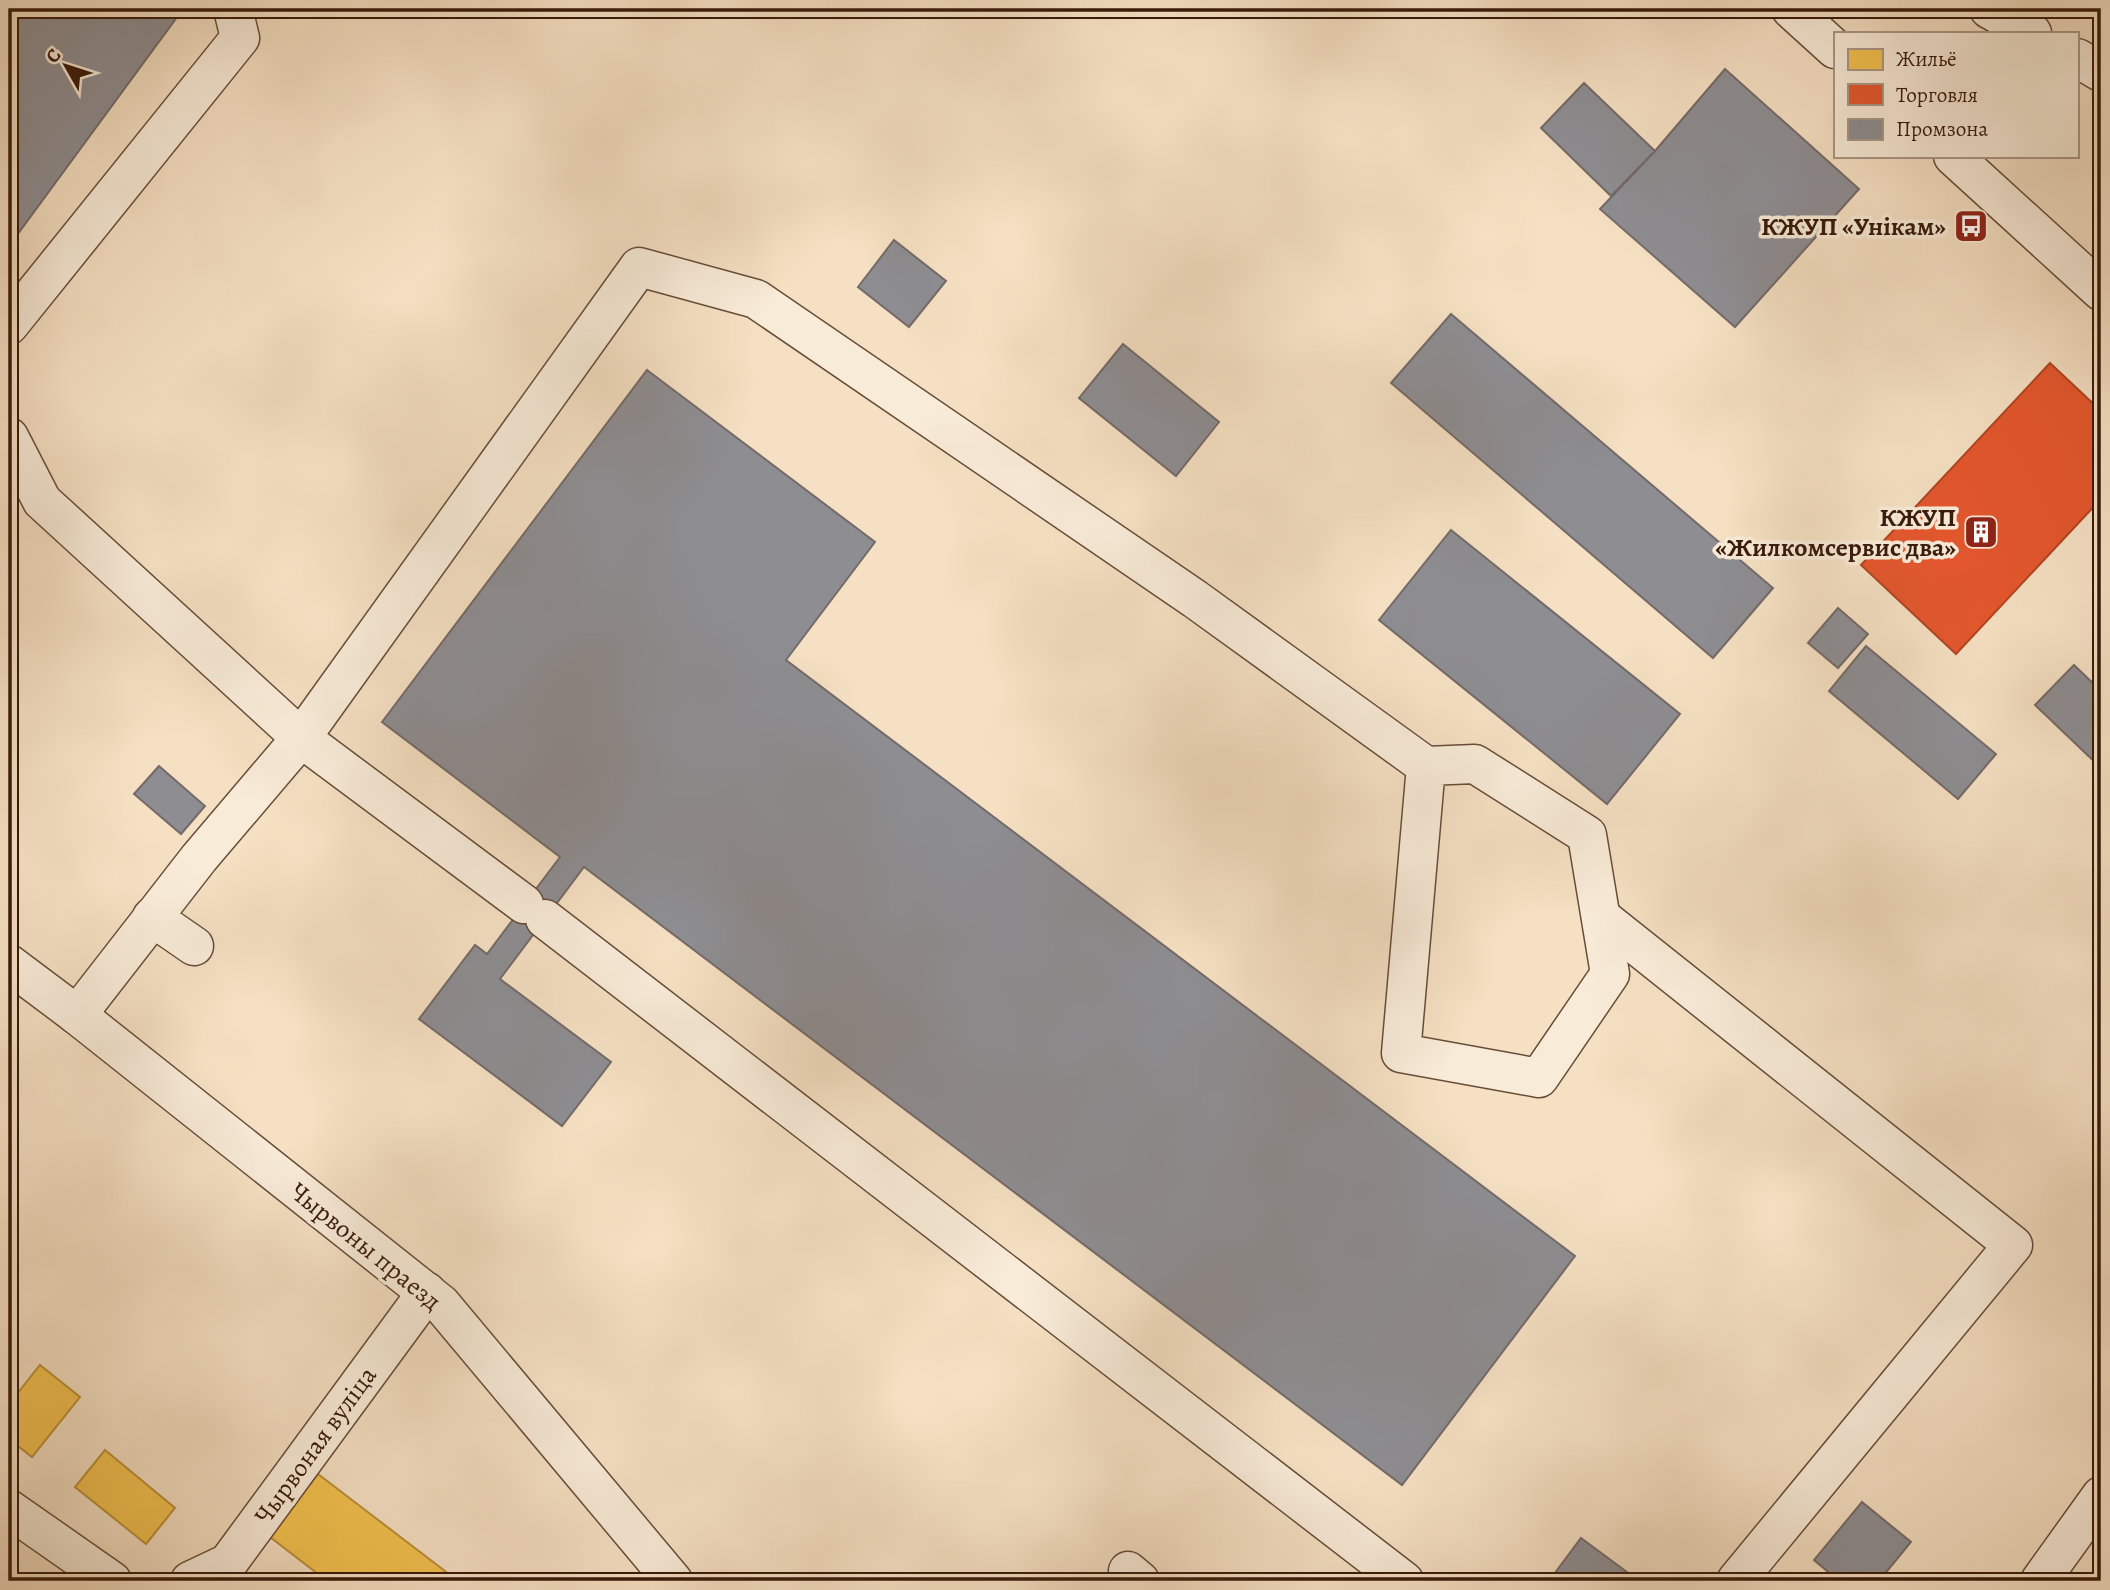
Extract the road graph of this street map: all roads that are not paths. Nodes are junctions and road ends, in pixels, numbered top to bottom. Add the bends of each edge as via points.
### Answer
1 (233, 9) edge
2 (1791, 9) edge
3 (1989, 9) edge
4 (2030, 32) edge
5 (1834, 48) edge
6 (2078, 59) edge
7 (2101, 72) edge
8 (1955, 158) edge
9 (2101, 291) edge
10 (9, 325) edge
11 (9, 437) edge
12 (301, 738) junction
13 (1426, 766) junction
14 (1601, 917) junction
15 (152, 918) junction
16 (194, 946) dead end
17 (9, 964) edge
18 (77, 1015) junction
19 (427, 1292) junction
20 (2101, 1496) edge
21 (9, 1509) edge
22 (112, 1581) edge
23 (190, 1581) edge
24 (673, 1581) edge
25 (1404, 1581) edge
26 (1736, 1581) edge
27 (2040, 1581) edge

1 - 10 street via 240,38
2 - 5 street
3 - 4 street
6 - 7 street
8 - 9 street
11 - 12 street via 42,501
12 - 13 street via 639,267 756,299 1195,599
12 - 15 street
12 - 25 street via 535,911
13 - 14 street via 1475,764 1587,835
13 - 14 street via 1401,1053 1539,1078 1610,974
14 - 26 street via 2013,1245
15 - 16 street
15 - 18 street
17 - 18 street, Чырвоны праезд
18 - 19 street, Чырвоны праезд
19 - 23 street, Чырвоная вуліца via 228,1563
19 - 24 street, Чырвоны праезд
20 - 27 street
21 - 22 street

